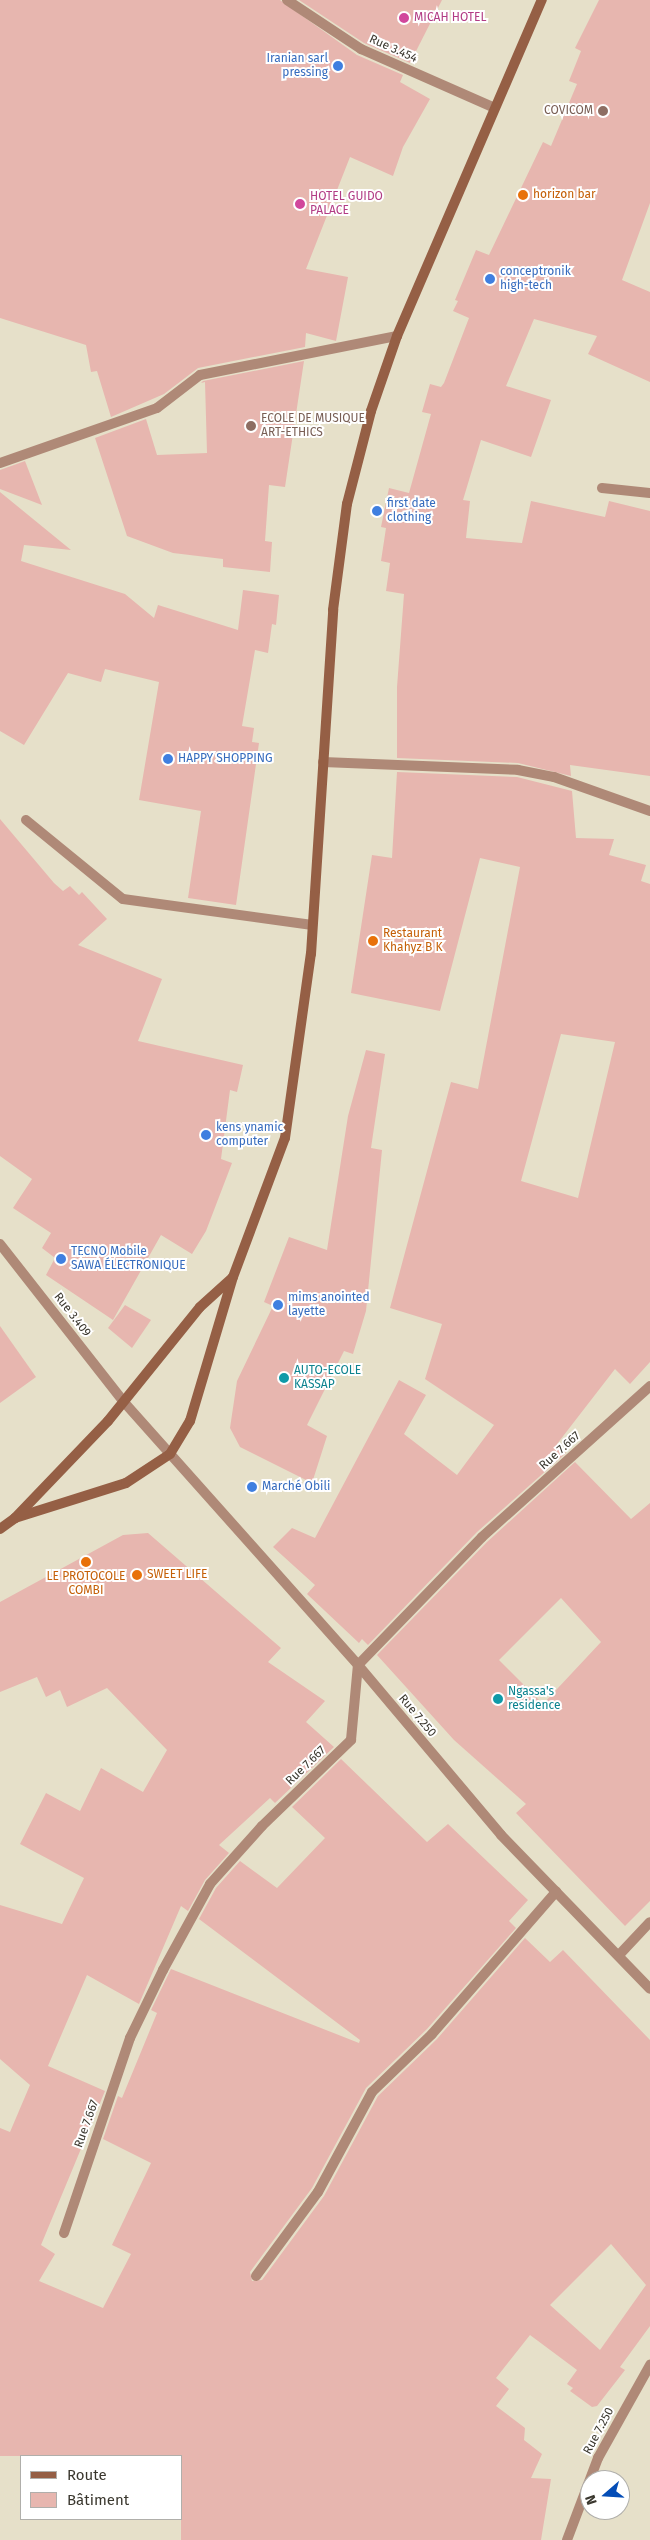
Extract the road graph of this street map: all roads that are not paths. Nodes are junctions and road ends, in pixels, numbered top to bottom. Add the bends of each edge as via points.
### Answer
1 (287, 0) edge
2 (542, 0) edge
3 (495, 108) junction
4 (397, 336) junction
5 (0, 463) edge
6 (602, 488) dead end
7 (650, 493) edge
8 (323, 762) junction
9 (650, 811) edge
10 (26, 820) dead end
11 (312, 925) junction
12 (0, 1244) edge
13 (233, 1277) junction
14 (650, 1386) edge
15 (124, 1402) junction
16 (170, 1454) junction
17 (15, 1518) junction
18 (0, 1529) edge
19 (358, 1665) junction
20 (556, 1892) junction
21 (650, 1922) edge
22 (619, 1955) junction
23 (650, 1989) edge
24 (64, 2233) dead end
25 (256, 2276) dead end
26 (650, 2365) edge
27 (567, 2540) edge

1 - 3 street, Rue 3.454 via 361,49
2 - 3 main road
3 - 4 main road
4 - 5 street via 200,374 157,408
4 - 8 main road via 371,411 347,504 333,610
6 - 7 street
8 - 9 street via 518,770 554,777
8 - 11 main road
10 - 11 street via 123,899
11 - 13 main road via 304,1021 285,1138
12 - 15 street, Rue 3.409
13 - 15 main road via 200,1308
13 - 16 main road via 190,1421
14 - 19 street, Rue 7.667 via 482,1537
15 - 16 street, Rue 3.409
15 - 17 main road
16 - 17 main road via 126,1483
16 - 19 street, Rue 7.250
17 - 18 main road
19 - 20 street, Rue 7.250 via 501,1835
19 - 24 street, Rue 7.667 via 351,1740 262,1826 210,1884 163,1970 130,2038
20 - 22 street, Rue 7.250
20 - 25 street via 432,2034 372,2092 318,2192
21 - 22 street
22 - 23 street, Rue 7.250
26 - 27 street, Rue 7.250 via 598,2458

